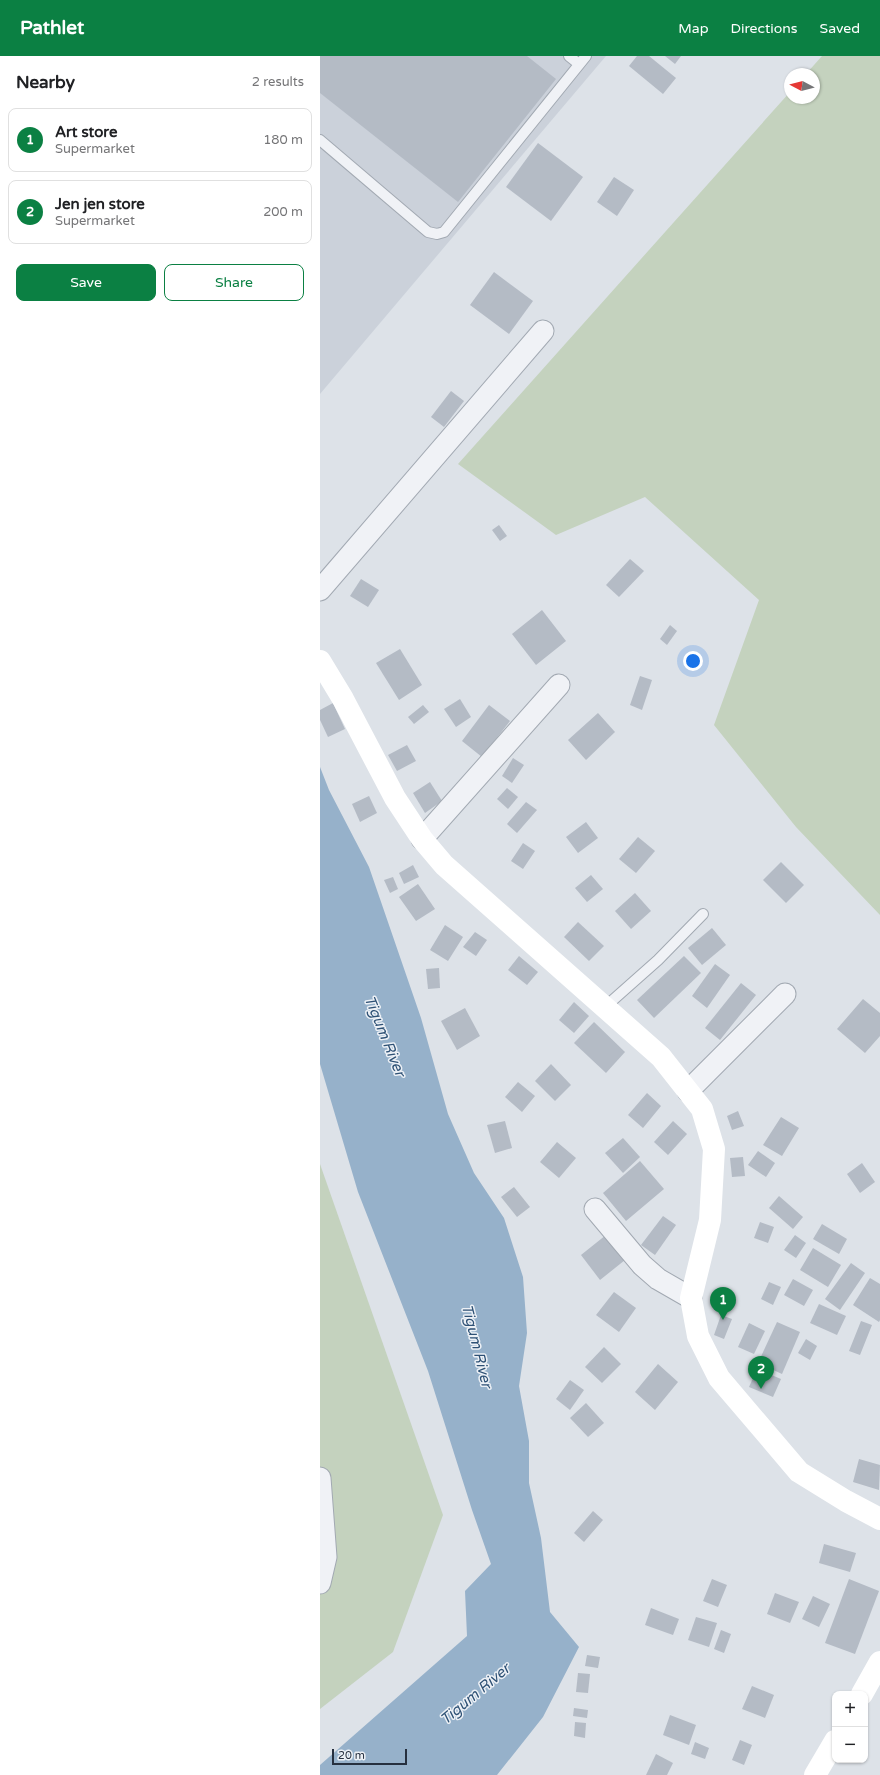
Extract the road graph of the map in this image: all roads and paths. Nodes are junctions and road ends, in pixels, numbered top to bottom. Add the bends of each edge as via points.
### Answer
1 (569, 56) edge
2 (586, 56) edge
3 (579, 64) junction
4 (320, 140) edge
5 (543, 331) dead end
6 (320, 590) edge
7 (320, 661) edge
8 (559, 685) dead end
9 (422, 839) junction
10 (703, 914) dead end
11 (785, 994) dead end
12 (606, 1007) junction
13 (688, 1091) junction
14 (595, 1209) dead end
15 (691, 1298) junction
16 (320, 1478) edge
17 (880, 1519) edge
18 (320, 1583) edge
19 (880, 1662) edge
20 (864, 1691) edge
21 (832, 1746) edge
22 (815, 1775) edge

1 - 3 lane
2 - 3 lane
3 - 4 lane via 444,232 428,232
5 - 6 street
7 - 9 street via 395,798
8 - 9 street
9 - 12 street via 444,865
10 - 12 lane via 658,960
11 - 13 street
12 - 13 street via 662,1057
13 - 15 street via 702,1109 714,1149 710,1220
14 - 15 street via 642,1266 658,1279
15 - 17 street via 698,1336 719,1378 799,1472
16 - 18 street via 326,1556
19 - 20 street
21 - 22 street

